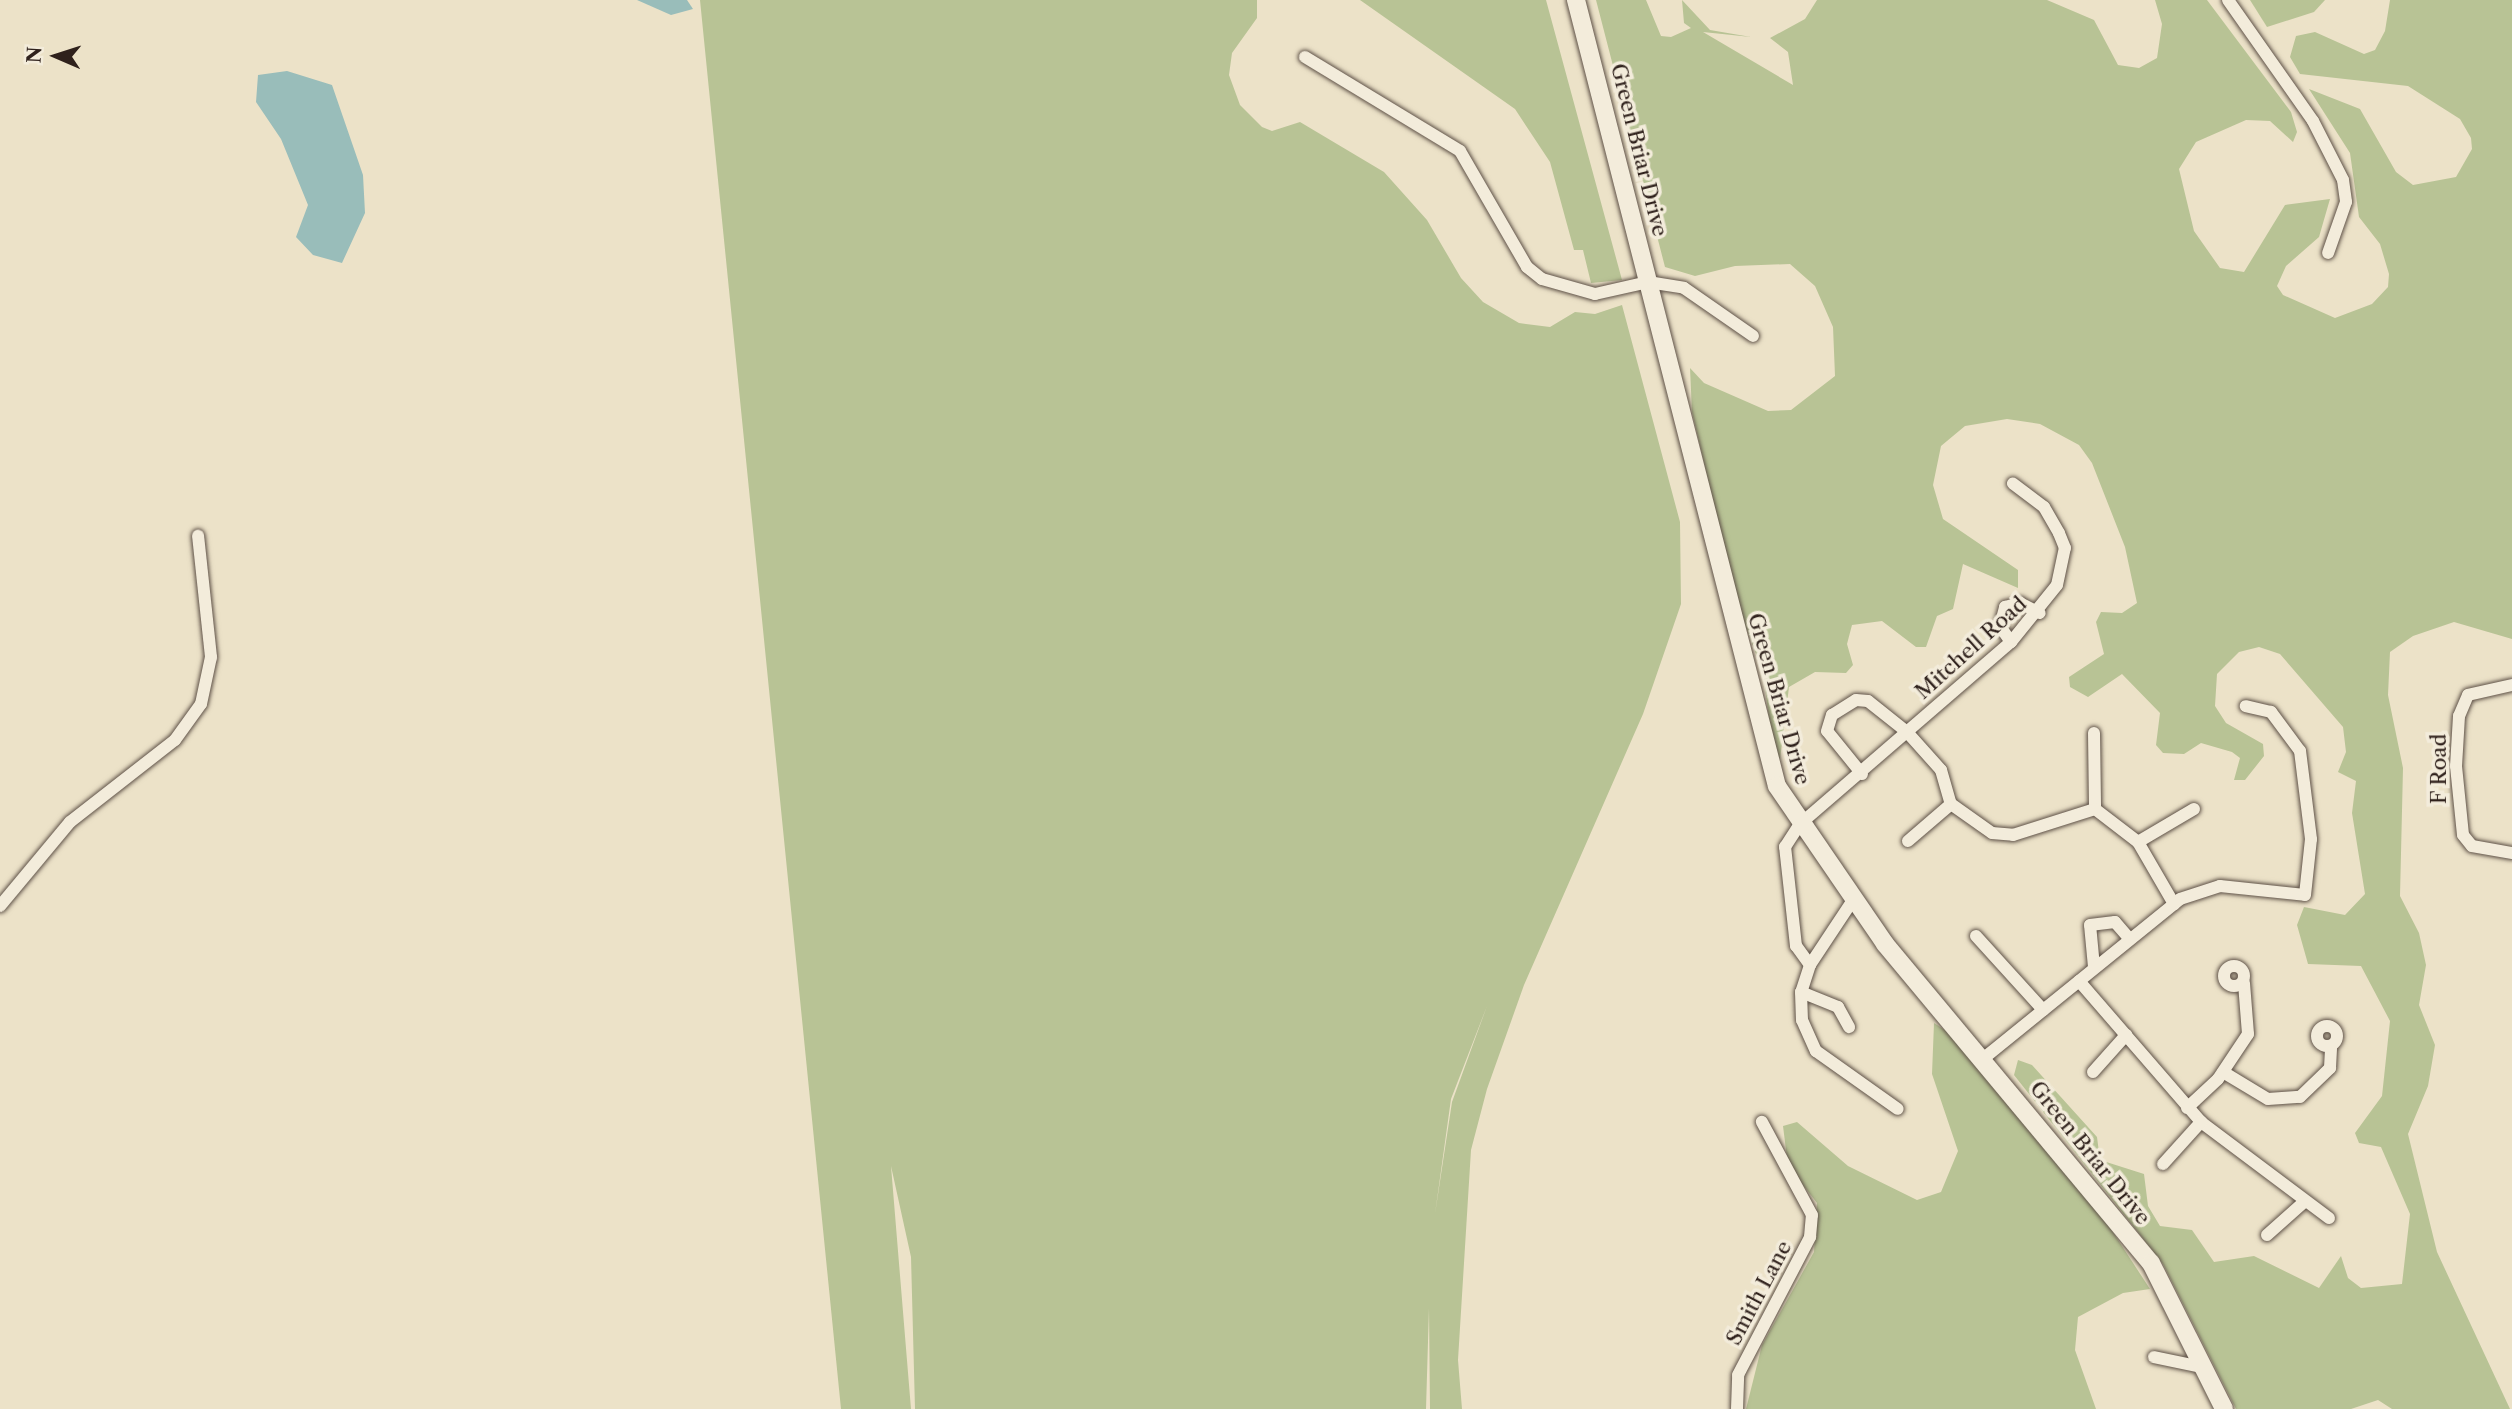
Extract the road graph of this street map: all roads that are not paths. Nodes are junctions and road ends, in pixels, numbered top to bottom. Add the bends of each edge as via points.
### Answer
1 (1576, 0) edge
2 (2228, 0) edge
3 (1305, 57) dead end
4 (2328, 253) dead end
5 (1648, 282) junction
6 (1753, 336) dead end
7 (2013, 484) dead end
8 (198, 536) dead end
9 (2040, 613) junction
10 (2011, 642) junction
11 (2512, 685) edge
12 (2246, 706) dead end
13 (1907, 732) junction
14 (2094, 733) dead end
15 (1862, 774) junction
16 (1951, 804) junction
17 (2095, 809) junction
18 (2194, 809) dead end
19 (1800, 824) junction
20 (1908, 841) dead end
21 (2138, 842) junction
22 (2512, 853) edge
23 (1853, 900) junction
24 (2174, 904) junction
25 (0, 906) edge
26 (1976, 936) dead end
27 (2128, 937) junction
28 (1810, 965) junction
29 (2094, 967) junction
30 (2079, 981) junction
31 (2244, 983) dead end
32 (1801, 992) junction
33 (2043, 1010) junction
34 (1849, 1027) dead end
35 (2126, 1035) junction
36 (2331, 1046) dead end
37 (1984, 1058) junction
38 (2093, 1072) dead end
39 (2223, 1072) junction
40 (2187, 1108) junction
41 (1898, 1109) dead end
42 (1762, 1122) dead end
43 (2201, 1122) junction
44 (2163, 1164) dead end
45 (2304, 1202) junction
46 (2329, 1218) dead end
47 (2267, 1235) dead end
48 (2154, 1357) dead end
49 (2206, 1368) junction
50 (1737, 1409) edge
51 (2224, 1409) edge

1 - 5 street, Green Briar Drive
2 - 4 street via 2313,121 2343,180 2346,202
3 - 5 street via 1460,151 1527,267 1542,279 1595,295
5 - 6 street via 1703,296
5 - 19 street, Green Briar Drive via 1756,714 1777,786
7 - 9 street, Mitchell Road via 2044,507 2065,548 2057,585
8 - 25 street via 211,657 201,704 175,740 70,822
9 - 10 street, Mitchell Road
9 - 10 street via 2020,603 2005,607 2000,626
10 - 13 street, Mitchell Road
11 - 22 street, F Road via 2468,695 2459,716 2456,766 2463,835 2472,846
12 - 24 street via 2271,712 2300,751 2311,839 2307,892 2220,886
13 - 15 street, Mitchell Road
13 - 15 street via 1868,701 1856,700 1832,715 1828,739
13 - 16 street via 1941,770
14 - 17 street
15 - 19 street, Mitchell Road
16 - 17 street via 1992,833 2013,835
16 - 20 street
17 - 21 street
18 - 21 street
19 - 23 street, Green Briar Drive
19 - 28 street via 1785,846 1796,946
21 - 24 street
23 - 28 street
23 - 37 street, Green Briar Drive
24 - 27 street
26 - 33 street
27 - 29 street
27 - 29 street via 2115,922 2090,925
28 - 32 street
29 - 30 street
30 - 33 street
30 - 35 street
31 - 39 street via 2248,1034
32 - 34 street via 1838,1007
32 - 41 street via 1801,1020 1816,1051
33 - 37 street
35 - 38 street
35 - 40 street
36 - 39 street via 2330,1068 2300,1097 2251,1093
37 - 49 street, Green Briar Drive via 2151,1263
39 - 40 street
40 - 43 street
42 - 50 street, Smith Lane via 1812,1215 1810,1237 1738,1375
43 - 44 street
43 - 45 street
45 - 46 street
45 - 47 street
48 - 49 street
49 - 51 street, Green Briar Drive

